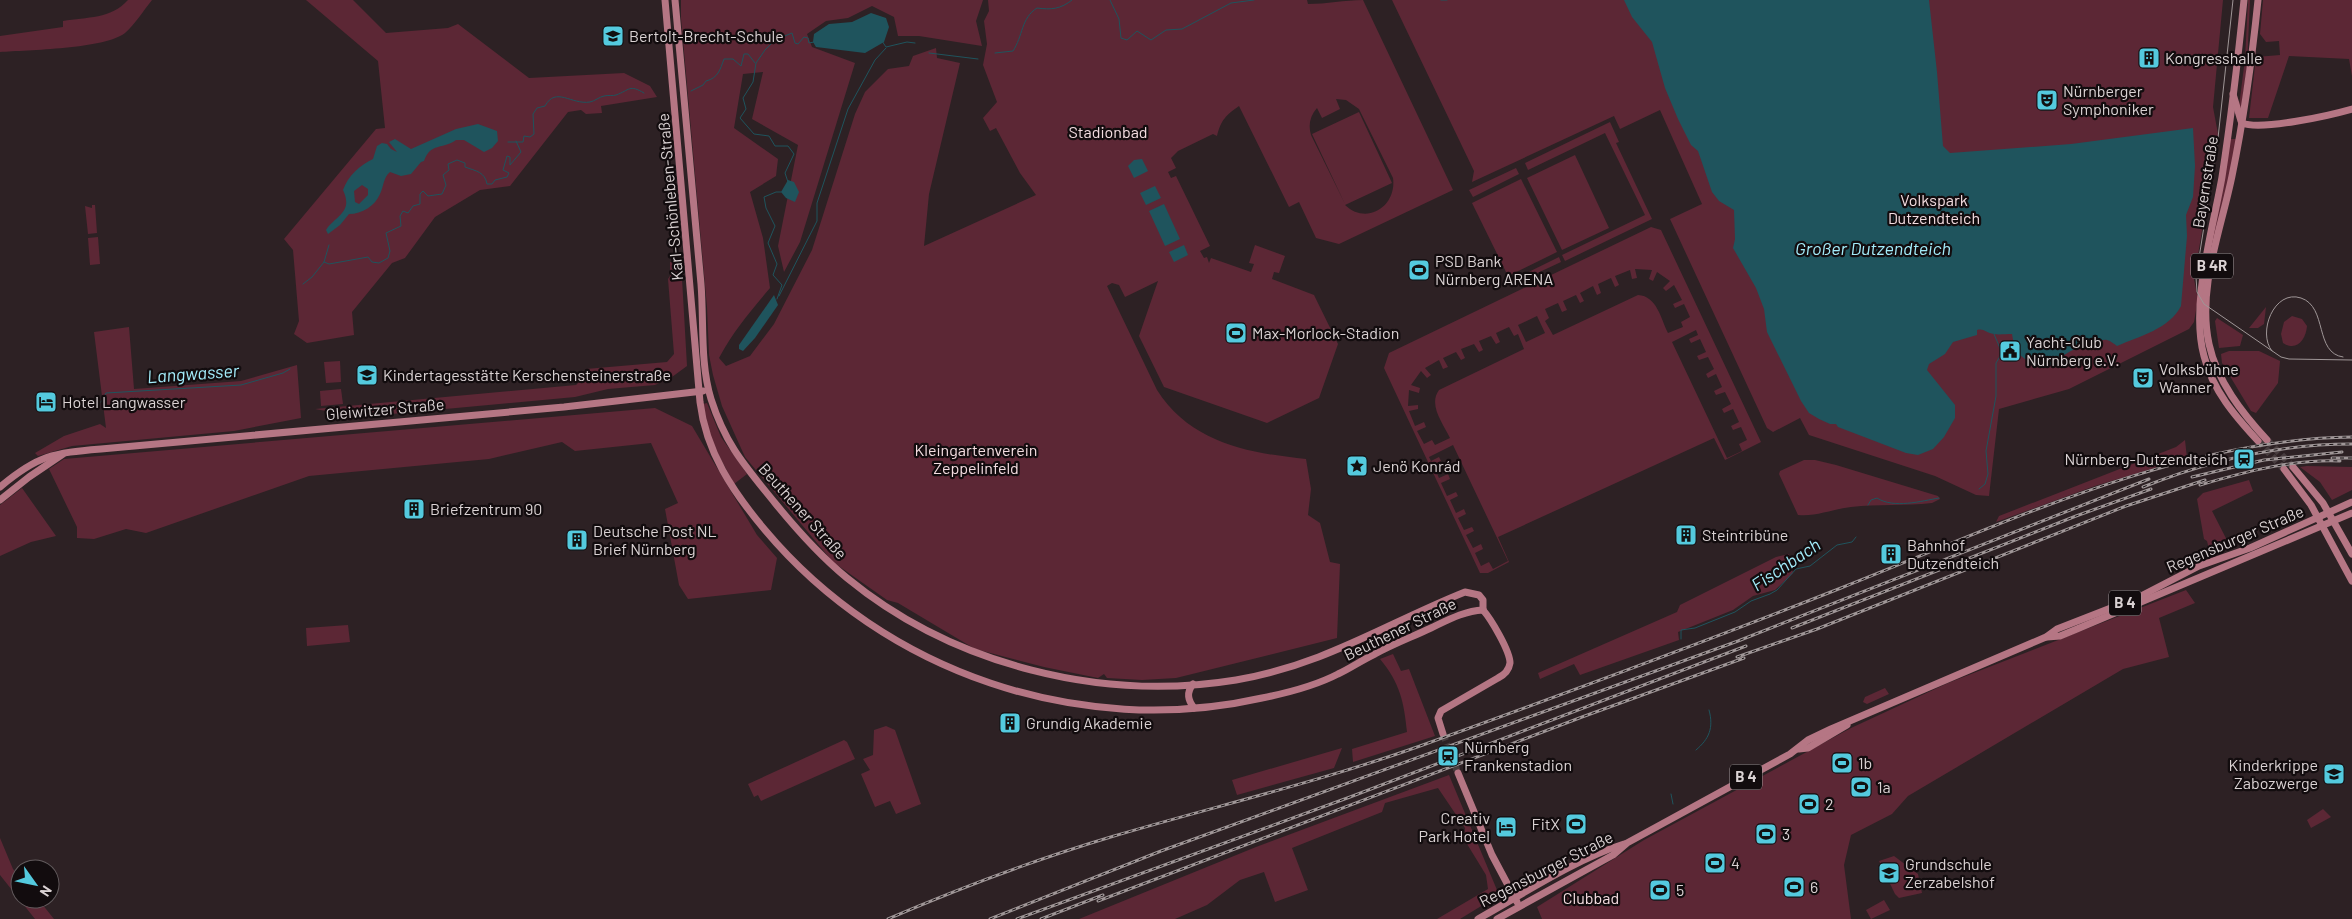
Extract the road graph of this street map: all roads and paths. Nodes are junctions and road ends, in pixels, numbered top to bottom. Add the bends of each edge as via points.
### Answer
1 (665, 0) edge
2 (675, 0) edge
3 (2244, 0) edge
4 (2254, 0) edge
5 (2258, 4) edge
6 (671, 57) junction
7 (680, 61) junction
8 (2233, 94) junction
9 (2352, 109) edge
10 (2242, 123) junction
11 (708, 389) junction
12 (700, 392) junction
13 (2268, 440) tunnel mouth
14 (2258, 442) tunnel mouth
15 (63, 454) junction
16 (2293, 467) tunnel mouth
17 (2284, 469) tunnel mouth
18 (0, 487) edge
19 (0, 500) edge
20 (2352, 502) edge
21 (2330, 513) junction
22 (2352, 513) edge
23 (2319, 518) junction
24 (2335, 522) junction
25 (2324, 527) junction
26 (2352, 554) edge
27 (2203, 564) junction
28 (2196, 578) junction
29 (2352, 581) edge
30 (1483, 610) junction
31 (2046, 637) junction
32 (1193, 684) junction
33 (1194, 708) junction
34 (1443, 734) tunnel mouth
35 (1458, 773) tunnel mouth
36 (1627, 843) junction
37 (1515, 899) junction
38 (1520, 907) junction
39 (1478, 919) edge
40 (1497, 919) edge

1 - 6 main road, Karl-Schönleben-Straße
2 - 7 main road, Karl-Schönleben-Straße
3 - 8 main road, Bayernstraße / B 4R
4 - 5 main road, B 4R
5 - 10 main road, Bayernstraße / B 4R
6 - 7 main road
6 - 12 main road, Karl-Schönleben-Straße
7 - 11 main road, Karl-Schönleben-Straße
8 - 10 main road
8 - 14 main road, Bayernstraße / B 4R via 2201,300 2200,336 2207,369 2228,406
9 - 10 main road via 2269,124
10 - 13 main road, Bayernstraße / B 4R via 2214,252 2207,303 2207,335 2216,366 2238,404
11 - 12 main road, Gleiwitzer Straße
11 - 32 main road, Beuthener Straße via 724,431 744,468 822,556 850,581 889,608 967,648 1036,671 1101,683
12 - 15 main road, Gleiwitzer Straße
12 - 33 main road, Beuthener Straße via 703,422 711,448 724,474 748,508 809,576 878,630 958,672 1035,697 1112,709
15 - 18 main road, Gleiwitzer Straße via 56,453 34,462
15 - 19 main road, Gleiwitzer Straße
16 - 21 main road
17 - 23 main road
20 - 21 main road, Regensburger Straße
21 - 23 main road, Regensburger Straße / B 4
21 - 24 main road
22 - 24 main road, Regensburger Straße
23 - 25 main road
23 - 27 main road, Regensburger Straße / B 4
24 - 25 main road, Regensburger Straße
24 - 26 main road
25 - 28 main road, Regensburger Straße
25 - 29 main road
27 - 28 main road
27 - 31 main road, Regensburger Straße / B 4 via 2144,595 2057,629
28 - 31 main road, Regensburger Straße / B 4 via 2068,633
30 - 32 main road, Beuthener Straße via 1483,600 1468,591 1329,655 1236,680
30 - 33 main road, Beuthener Straße via 1463,613 1388,647 1336,676 1302,688 1252,700
30 - 34 main road via 1493,623 1510,664 1498,678 1439,713
31 - 36 main road, Regensburger Straße / B 4 via 1816,736
32 - 33 main road via 1188,693
35 - 37 main road via 1492,855
36 - 37 main road, Regensburger Straße / B 4 via 1610,848
36 - 38 main road, Regensburger Straße / B 4 via 1613,855
37 - 38 main road
37 - 39 main road, Regensburger Straße / B 4
38 - 40 main road, Regensburger Straße / B 4

